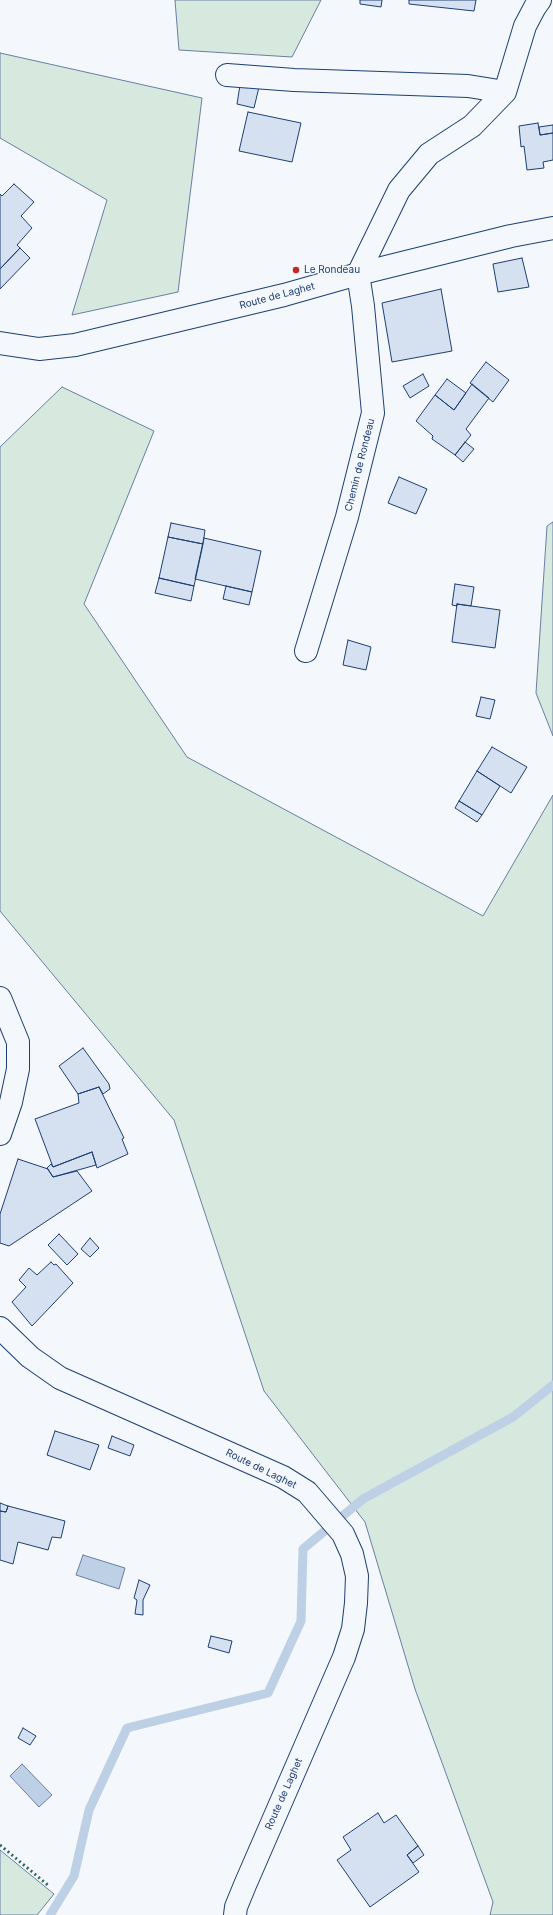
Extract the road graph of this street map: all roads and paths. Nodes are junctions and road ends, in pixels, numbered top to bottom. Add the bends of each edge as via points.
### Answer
1 (540, 0) edge
2 (227, 75) dead end
3 (505, 92) junction
4 (553, 228) edge
5 (358, 274) junction
6 (0, 343) edge
7 (306, 651) dead end
8 (0, 998) edge
9 (0, 1134) edge
10 (0, 1328) edge
11 (235, 1915) edge

1 - 3 main road via 525,26
2 - 3 main road via 468,86
3 - 5 main road via 472,126 429,154 398,190
4 - 5 main road, Route de Laghet
5 - 6 main road, Route de Laghet via 284,295 75,345 39,349
5 - 7 main road, Chemin de Rondeau via 373,413 347,517
8 - 9 main road via 18,1042 18,1069 11,1102
10 - 11 main road, Route de Laghet via 30,1357 60,1378 283,1478 307,1492 343,1534 352,1554 357,1576 352,1629 344,1657 244,1884

